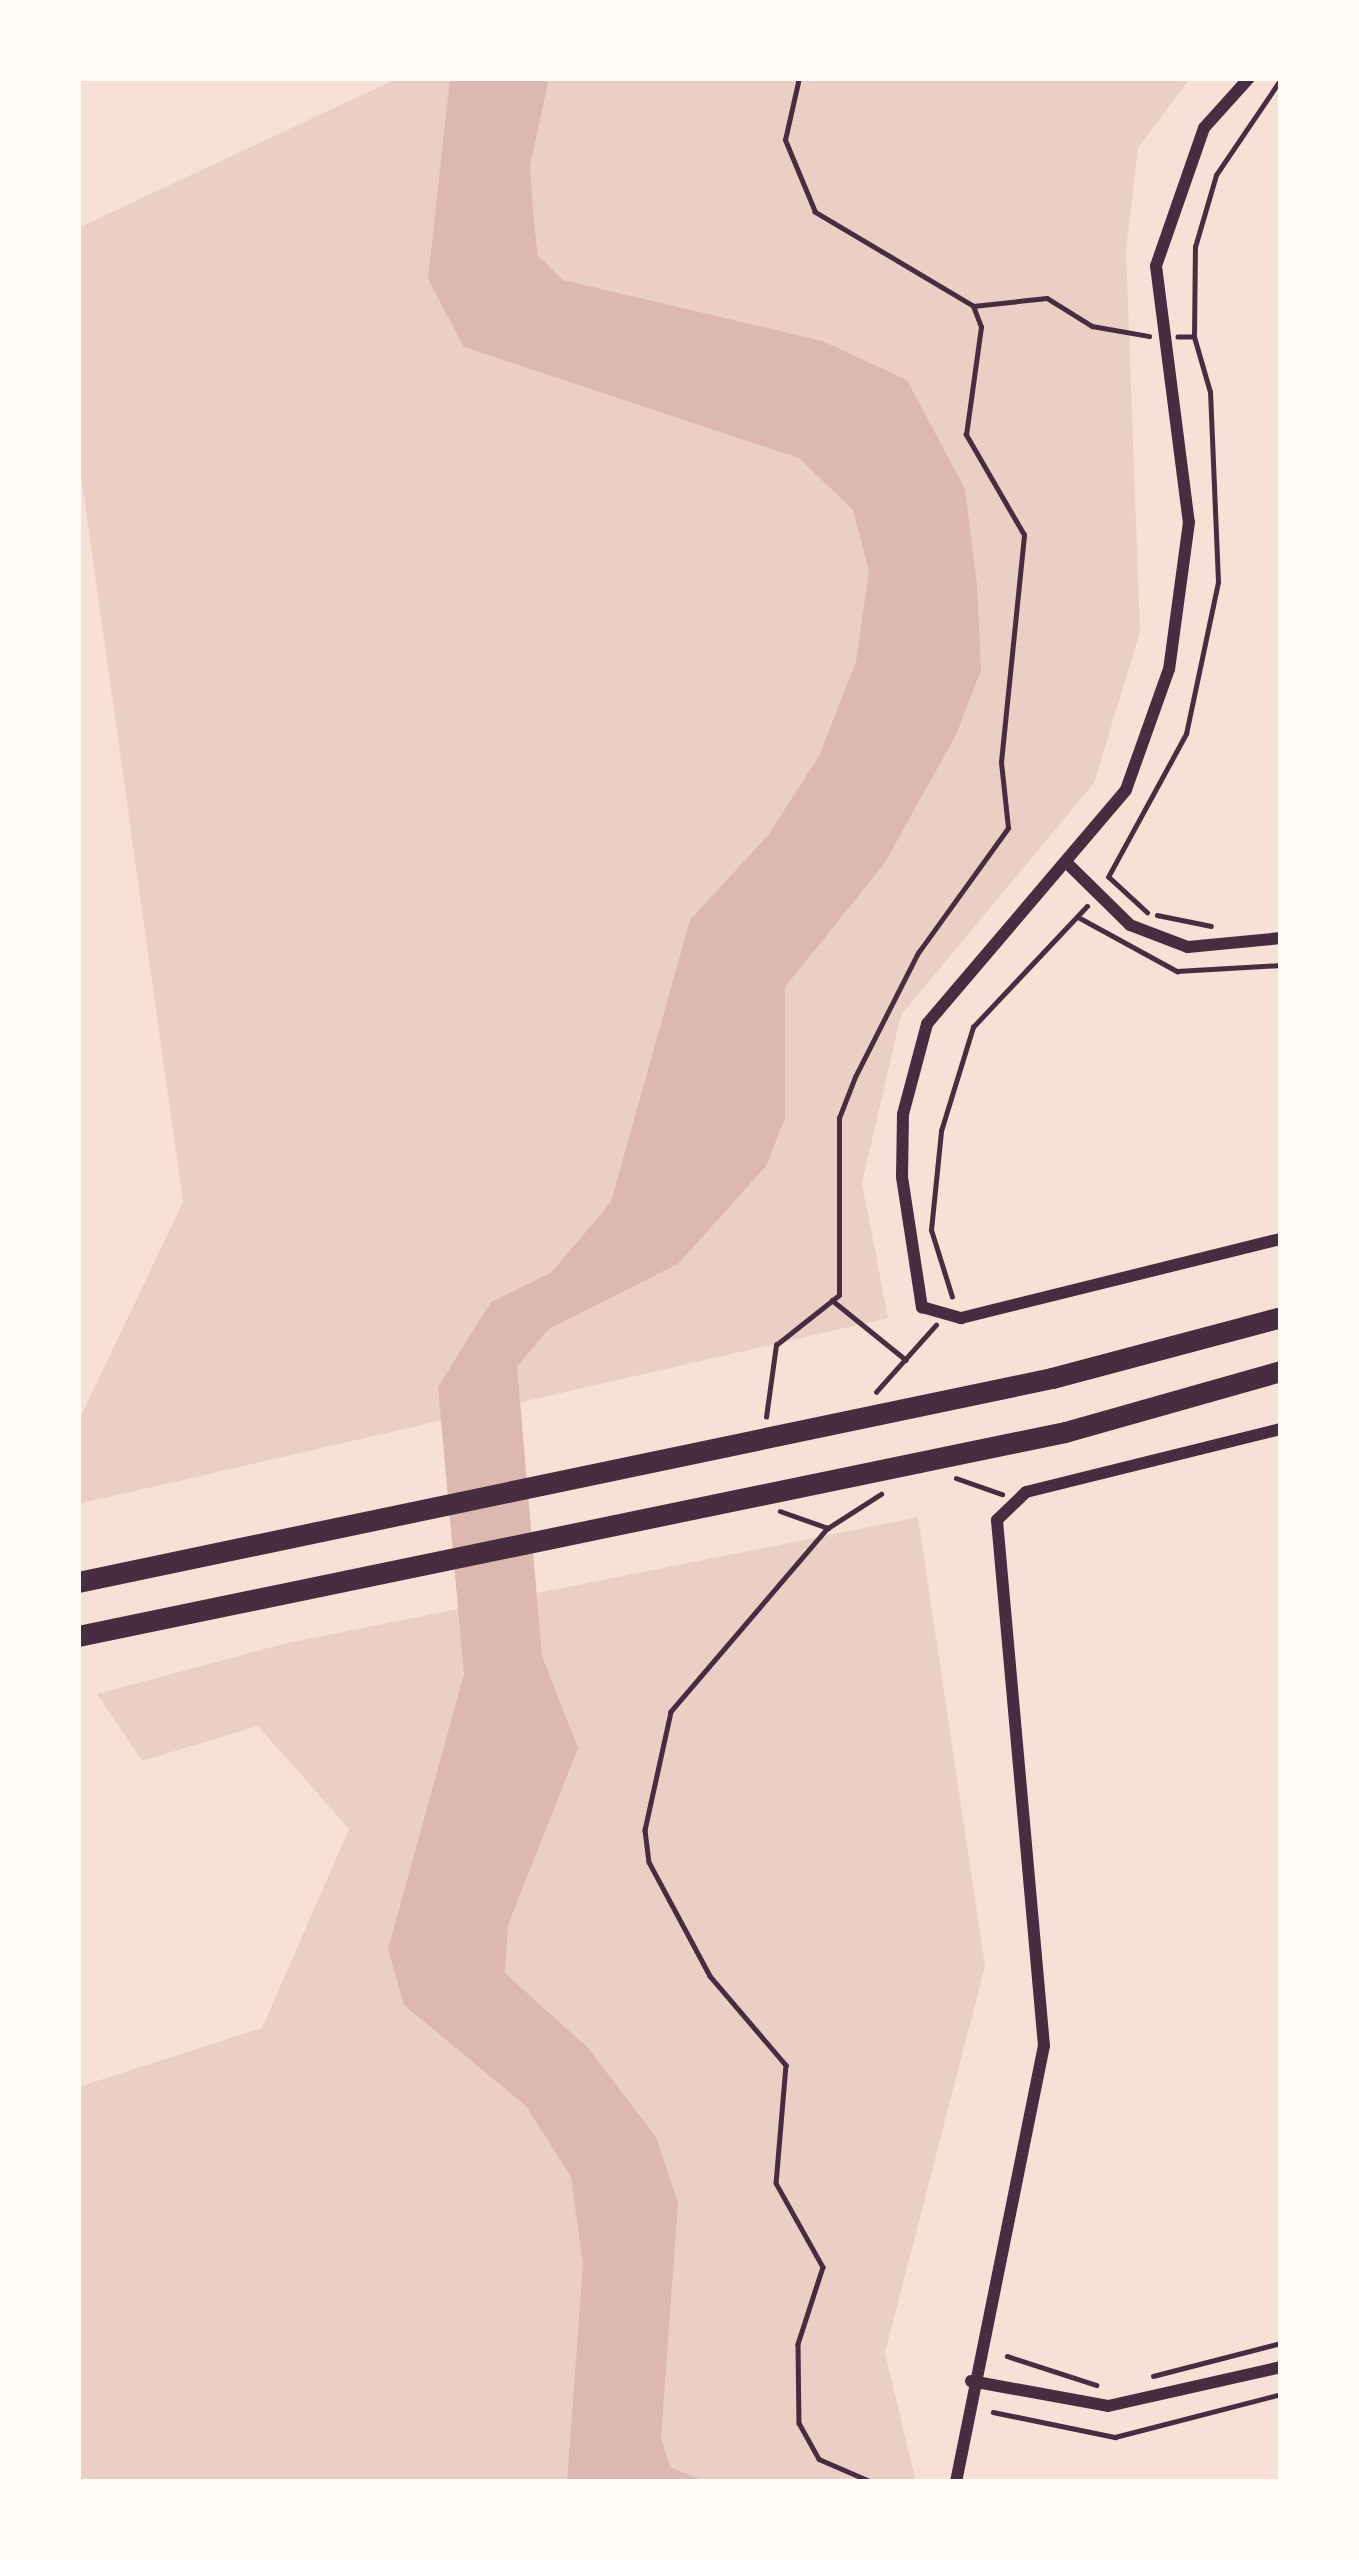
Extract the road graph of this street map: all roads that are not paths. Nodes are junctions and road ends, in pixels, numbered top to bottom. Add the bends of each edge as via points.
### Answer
1 (1249, 78) edge
2 (1068, 864) junction
3 (1281, 938) edge
4 (1281, 1239) edge
5 (1281, 1317) edge
6 (1281, 1371) edge
7 (1281, 1429) edge
8 (78, 1582) edge
9 (78, 1636) edge
10 (1281, 2367) edge
11 (971, 2381) junction
12 (956, 2482) edge

1 - 2 street via 1204,128 1172,200 1156,266 1189,522 1169,669 1126,790
2 - 3 street via 1130,925 1188,947
2 - 4 street via 926,1024 903,1114 902,1178 922,1307 946,1314
5 - 8 highway via 779,1436
6 - 9 highway via 799,1490
7 - 11 street via 1012,1499 994,1534 1044,2046
10 - 11 street via 1108,2406
11 - 12 street

